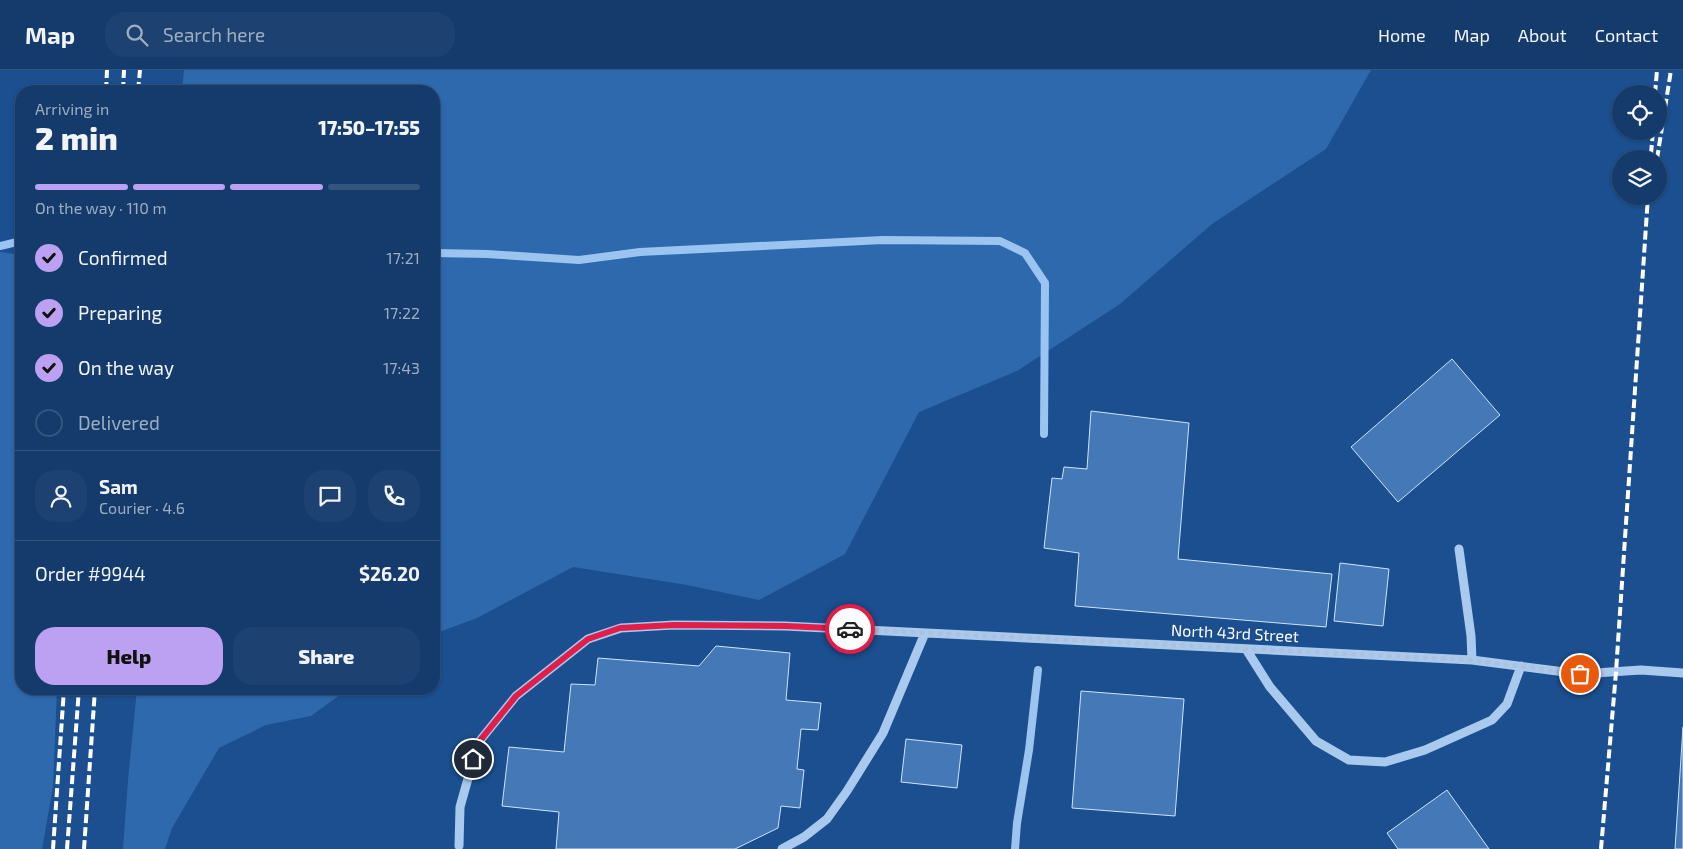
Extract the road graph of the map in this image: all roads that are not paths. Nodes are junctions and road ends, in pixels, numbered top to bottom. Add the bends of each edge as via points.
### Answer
1 (1459, 549) dead end
2 (925, 633) junction
3 (1246, 649) junction
4 (1472, 660) junction
5 (1521, 666) junction
6 (1683, 673) edge
7 (459, 846) dead end
8 (782, 849) edge

1 - 4 street
2 - 3 street, North 43rd Street
2 - 7 street, North 43rd Street via 786,626 674,625 620,628 588,639 516,696 478,743 460,806
2 - 8 street via 883,733 847,792 828,819
3 - 4 street, North 43rd Street
3 - 5 street via 1270,687 1316,741 1349,760 1385,762 1425,750 1492,720 1507,704
4 - 5 street, North 43rd Street
5 - 6 street, North 43rd Street via 1580,674 1641,670

